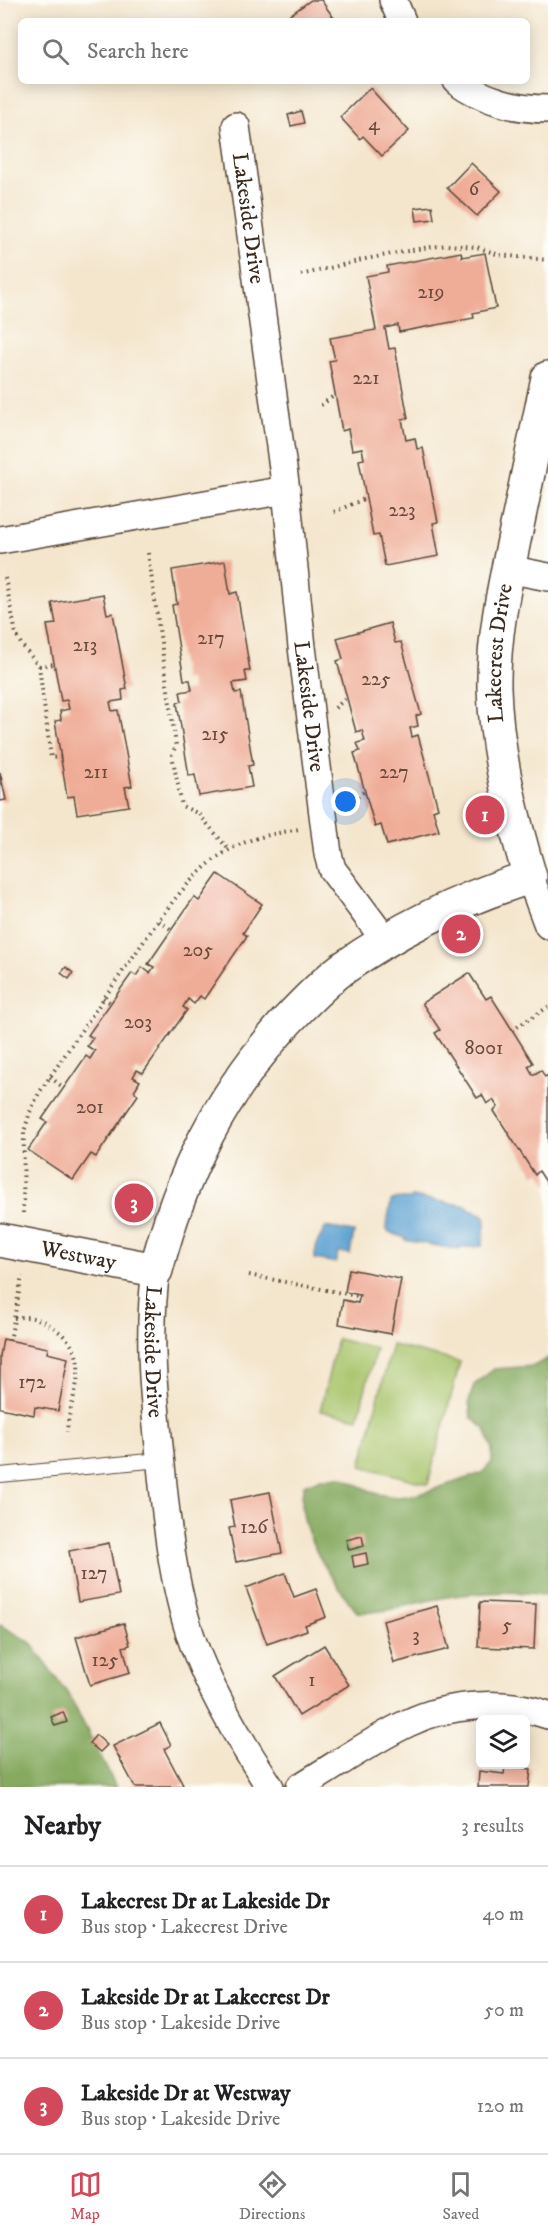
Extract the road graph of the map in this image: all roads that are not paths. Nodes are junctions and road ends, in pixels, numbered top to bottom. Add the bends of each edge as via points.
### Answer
1 (393, 0) edge
2 (401, 18) edge
3 (462, 84) edge
4 (548, 110) edge
5 (236, 126) dead end
6 (548, 378) edge
7 (286, 490) junction
8 (0, 540) edge
9 (508, 569) junction
10 (548, 577) edge
11 (530, 877) junction
12 (548, 925) edge
13 (385, 940) junction
14 (0, 1240) edge
15 (156, 1270) junction
16 (160, 1460) junction
17 (0, 1475) edge
18 (548, 1715) edge
19 (270, 1787) edge
20 (300, 1787) edge

1 - 2 street
3 - 4 street via 516,107
5 - 7 street, Lakeside Drive
6 - 9 street, Lakecrest Drive
7 - 8 street
7 - 13 street, Lakeside Drive via 328,854 333,869
9 - 10 street
9 - 11 street, Lakecrest Drive via 501,599 494,690 506,779
11 - 12 street, Lakecrest Drive
11 - 13 street, Lakeside Drive via 457,904
13 - 15 street, Lakeside Drive via 340,970 301,1006 246,1071 200,1145 167,1227
14 - 15 street, Westway
15 - 16 street, Lakeside Drive via 151,1338
16 - 17 lane
16 - 19 street, Lakeside Drive via 176,1576 197,1654 234,1730
18 - 20 street via 505,1706 437,1712 407,1723

